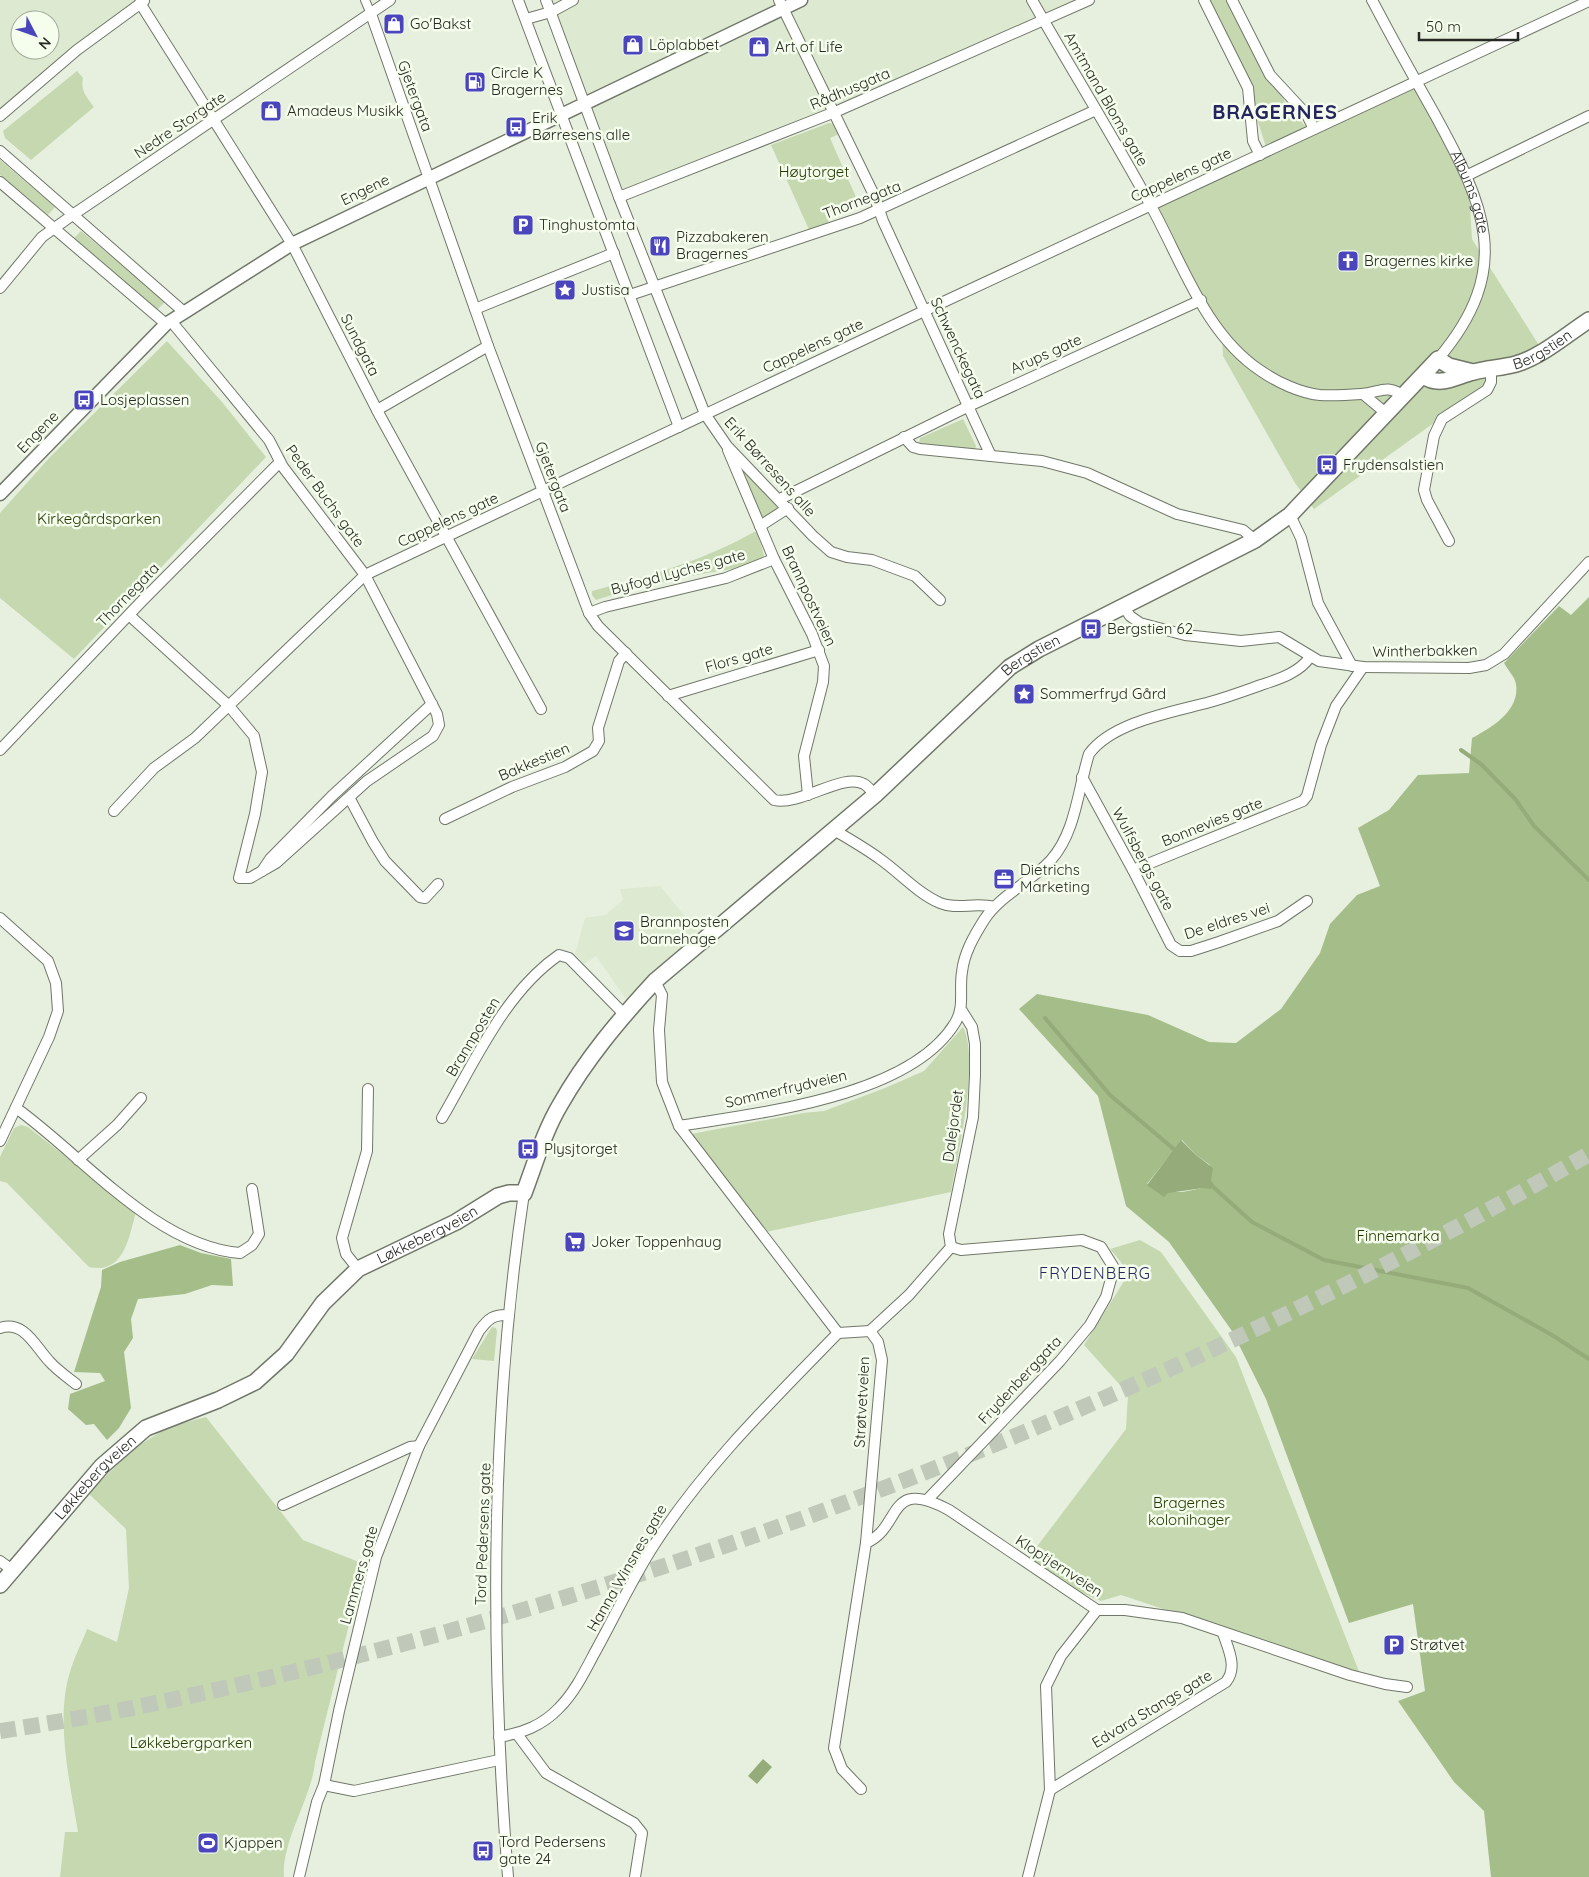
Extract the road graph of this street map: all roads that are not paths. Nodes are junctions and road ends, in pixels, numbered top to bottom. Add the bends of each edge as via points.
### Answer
1 (365, 0) edge
2 (390, 0) edge
3 (518, 0) edge
4 (546, 0) edge
5 (573, 0) edge
6 (801, 0) edge
7 (1032, 0) edge
8 (1089, 0) edge
9 (1204, 0) edge
10 (1232, 0) edge
11 (1372, 0) edge
12 (1589, 1) edge
13 (143, 2) edge
14 (781, 4) edge
15 (551, 12) junction
16 (371, 14) junction
17 (526, 19) junction
18 (1044, 21) junction
19 (1416, 82) junction
20 (585, 104) junction
21 (1096, 110) junction
22 (835, 112) junction
23 (562, 114) junction
24 (0, 116) edge
25 (1589, 116) edge
26 (215, 120) junction
27 (1314, 129) junction
28 (0, 151) edge
29 (1260, 155) junction
30 (1468, 175) junction
31 (429, 178) junction
32 (0, 182) edge
33 (619, 197) junction
34 (1151, 206) junction
35 (880, 210) junction
36 (74, 214) junction
37 (55, 228) junction
38 (292, 244) junction
39 (614, 253) junction
40 (654, 287) junction
41 (0, 288) edge
42 (630, 295) junction
43 (1201, 300) junction
44 (475, 309) junction
45 (924, 310) junction
46 (184, 312) junction
47 (1589, 320) edge
48 (168, 322) junction
49 (488, 346) junction
50 (1438, 359) junction
51 (1491, 369) junction
52 (1473, 372) junction
53 (1423, 376) junction
54 (1363, 394) junction
55 (1404, 396) junction
56 (969, 406) junction
57 (377, 410) junction
58 (704, 414) junction
59 (1387, 414) junction
60 (679, 427) junction
61 (904, 437) junction
62 (727, 446) junction
63 (991, 456) junction
64 (280, 462) junction
65 (543, 491) junction
66 (0, 494) edge
67 (780, 499) junction
68 (788, 508) junction
69 (1290, 515) junction
70 (760, 526) junction
71 (446, 538) junction
72 (1255, 540) junction
73 (1449, 541) dead end
74 (774, 559) junction
75 (1589, 562) edge
76 (366, 575) junction
77 (940, 600) dead end
78 (1124, 607) junction
79 (589, 613) junction
80 (129, 615) junction
81 (819, 650) junction
82 (626, 653) junction
83 (1310, 657) junction
84 (1357, 667) junction
85 (668, 696) junction
86 (432, 704) junction
87 (229, 706) junction
88 (541, 709) dead end
89 (2, 744) edge
90 (1082, 777) junction
91 (875, 795) junction
92 (808, 796) junction
93 (350, 799) junction
94 (114, 811) dead end
95 (445, 819) dead end
96 (834, 830) junction
97 (1133, 870) junction
98 (260, 874) junction
99 (438, 884) dead end
100 (1307, 901) dead end
101 (994, 907) junction
102 (0, 918) edge
103 (1180, 951) joint
104 (654, 981) junction
105 (962, 1011) junction
106 (624, 1014) junction
107 (368, 1089) dead end
108 (141, 1098) dead end
109 (16, 1108) junction
110 (442, 1118) dead end
111 (679, 1126) junction
112 (0, 1141) edge
113 (78, 1160) junction
114 (252, 1189) dead end
115 (524, 1193) junction
116 (951, 1247) junction
117 (358, 1269) junction
118 (509, 1315) junction
119 (0, 1328) edge
120 (870, 1331) junction
121 (838, 1333) junction
122 (76, 1384) dead end
123 (419, 1446) junction
124 (928, 1499) junction
125 (283, 1504) dead end
126 (866, 1543) junction
127 (6, 1565) edge
128 (0, 1585) edge
129 (1097, 1610) junction
130 (1223, 1633) junction
131 (1407, 1687) dead end
132 (517, 1734) junction
133 (499, 1737) junction
134 (499, 1760) junction
135 (324, 1785) junction
136 (861, 1789) dead end
137 (1050, 1790) junction
138 (299, 1877) edge
139 (508, 1877) edge
140 (635, 1877) edge
141 (1028, 1877) edge

1 - 16 street, Gjetergata
2 - 16 street, Nedre Storgate
3 - 17 street
4 - 15 street, Erik Børresens alle
5 - 15 street
6 - 14 street, Engene
7 - 18 street, Amtmand Bloms gate
8 - 18 street, Rådhusgata
9 - 29 street via 1248,88 1254,141
10 - 27 street via 1270,75 1307,115
11 - 19 street, Albums gate
12 - 19 street, Cappelens gate
13 - 24 street via 77,50
13 - 26 street, Sundgata
14 - 20 street, Engene
14 - 22 street, Schwenckegata
15 - 17 street
15 - 20 street, Erik Børresens alle
16 - 26 street, Nedre Storgate
16 - 31 street, Gjetergata
17 - 23 street
18 - 21 street, Amtmand Bloms gate
18 - 22 street, Rådhusgata
19 - 27 street, Cappelens gate
19 - 30 street, Albums gate
20 - 23 street, Engene
20 - 33 street, Erik Børresens alle
21 - 34 street, Amtmand Bloms gate
21 - 35 street, Thornegata
22 - 33 street, Rådhusgata
22 - 35 street, Schwenckegata
23 - 31 street, Engene
23 - 39 street
25 - 30 street
26 - 36 street, Nedre Storgate
26 - 38 street, Sundgata
27 - 29 street, Cappelens gate
28 - 36 street
29 - 34 street, Cappelens gate
30 - 50 street, Albums gate via 1480,211 1485,254 1483,274 1468,318
31 - 38 street, Engene
31 - 44 street, Gjetergata
32 - 37 street
33 - 40 street, Erik Børresens alle
34 - 43 street, Amtmand Bloms gate
34 - 45 street, Cappelens gate
35 - 40 street, Thornegata
35 - 45 street, Schwenckegata via 882,221
36 - 37 street, Nedre Storgate
36 - 46 street
37 - 41 street, Nedre Storgate via 42,237
37 - 48 street
38 - 46 street, Engene
38 - 57 street, Sundgata
39 - 42 street
39 - 44 street
40 - 42 street, Thornegata
40 - 58 street, Erik Børresens alle
42 - 60 street
43 - 54 street, Amtmand Bloms gate via 1222,335 1241,355 1280,382 1319,395
43 - 56 street, Arups gate
44 - 49 street, Gjetergata
45 - 56 street, Schwenckegata
45 - 58 street, Cappelens gate
46 - 48 street, Engene
47 - 51 main road, Bergstien via 1527,359
48 - 64 street, Peder Buchs gate via 268,440
48 - 66 street, Engene
49 - 57 street
49 - 65 street, Gjetergata
50 - 52 main road, Bergstien via 1449,366
50 - 53 main road, Albums gate
51 - 52 main road, Bergstien
51 - 73 street, Bergstien via 1487,390 1442,419 1434,436 1424,490
52 - 53 main road, Bergstien via 1439,382
53 - 55 main road, Albums gate
54 - 55 street, Amtmand Bloms gate via 1385,389
54 - 59 street
55 - 59 main road, Albums gate
56 - 61 street, Arups gate
56 - 63 street, Schwenckegata
57 - 71 street, Sundgata
58 - 60 street, Cappelens gate
58 - 62 street, Erik Børresens alle
59 - 69 main road, Albums gate
60 - 65 street, Cappelens gate
61 - 63 street via 920,450
61 - 67 street, Arups gate
62 - 67 street, Erik Børresens alle
62 - 70 street, Brannpostveien
63 - 72 street via 1042,461 1087,473 1177,514 1243,530
64 - 76 street, Peder Buchs gate
64 - 80 street, Thornegata
65 - 71 street, Cappelens gate
65 - 79 street, Gjetergata
67 - 68 street, Erik Børresens alle
68 - 70 street
68 - 77 street, Erik Børresens alle via 831,552 872,560 915,576
69 - 72 main road, Bergstien
69 - 84 street via 1301,538 1318,603
70 - 74 street, Brannpostveien
71 - 76 street, Cappelens gate
71 - 88 street, Sundgata
72 - 78 main road, Bergstien
74 - 79 street, Byfogd Lyches gate via 726,578
74 - 81 street, Brannpostveien
75 - 84 street, Wintherbakken via 1504,654 1486,665 1469,668
76 - 86 street, Peder Buchs gate
76 - 87 street, Cappelens gate
78 - 83 street via 1140,623 1185,635 1241,641 1279,637
78 - 91 main road, Bergstien via 1010,666
79 - 82 street, Gjetergata
80 - 87 street
80 - 89 street, Thornegata
81 - 85 street, Flors gate
81 - 92 street, Brannpostveien via 824,666 823,682 804,756
82 - 85 street, Gjetergata
82 - 95 street, Bakkestien via 619,661 598,728 599,741 593,751 564,768 512,787
83 - 84 street, Wintherbakken
83 - 90 street via 1300,669 1280,679 1129,725 1094,746
84 - 97 street, Bonnevies gate via 1336,706 1303,801
85 - 92 street, Gjetergata via 774,800 784,802
86 - 93 street, Peder Buchs gate via 439,725 433,736 367,781
86 - 98 street via 311,817 270,859
87 - 94 street, Cappelens gate via 195,738 154,768
87 - 98 street, Peder Buchs gate via 254,736 262,772 239,878
90 - 97 street, Wulfsbergs gate
90 - 101 street via 1072,822 1061,847 1035,875
91 - 92 street, Gjetergata via 864,784 848,781
91 - 96 main road, Bergstien
93 - 98 street, Peder Buchs gate
93 - 99 street via 385,861 420,897 425,898
96 - 101 street via 941,903
96 - 104 main road, Bergstien
97 - 103 street, Wulfsbergs gate via 1170,945
100 - 103 street, De eldres vei via 1278,921 1191,951
101 - 105 street via 964,958
102 - 109 street via 48,961 56,984 58,1011
104 - 106 main road
104 - 111 street via 662,995 659,1030 662,1082
105 - 111 street, Sommerfrydveien via 946,1035 925,1055 905,1068 854,1090 763,1112
105 - 116 street, Dalejordet via 974,1036 975,1075 972,1117 950,1234
106 - 110 street, Brannposten via 569,958 558,955 506,1007
106 - 115 main road via 587,1062 559,1106
107 - 117 street via 367,1151 342,1238 346,1254
108 - 113 street
109 - 112 street
109 - 113 street
111 - 121 street
113 - 114 street via 146,1214 174,1231 227,1252 240,1253 252,1245 259,1234
115 - 117 main road, Løkkebergveien via 498,1196 456,1222
115 - 118 street, Tord Pedersens gate
116 - 120 street via 909,1295
116 - 124 street, Frydenberggata via 971,1249 1082,1240 1101,1248 1114,1268 1106,1297 1090,1325 1060,1361
117 - 127 main road, Løkkebergveien via 323,1302 286,1354 255,1382 146,1428 102,1466
118 - 123 street, Lammers gate via 498,1314 488,1319 479,1331
118 - 133 street, Tord Pedersens gate via 495,1594
119 - 122 street via 15,1326 25,1332 50,1362
120 - 121 street
120 - 126 street, Strøtvetveien via 878,1342 882,1360
121 - 132 street, Hanna Winsnes gate via 684,1500 653,1546 577,1685 559,1708 533,1728
123 - 125 street via 410,1447
123 - 135 street, Lammers gate via 376,1557
124 - 126 street via 913,1499 902,1504 876,1539
124 - 129 street, Kloptjernveien
126 - 136 street, Strøtvetveien via 834,1748 842,1769
127 - 128 main road, Løkkebergveien
129 - 130 street, Kloptjernveien via 1158,1613
129 - 137 street via 1061,1656 1046,1686
130 - 131 street, Kloptjernveien via 1350,1676
130 - 137 street, Edvard Stangs gate via 1232,1664 1231,1675 1226,1682
132 - 133 street, Hanna Winsnes gate
132 - 140 street via 546,1773 634,1823 642,1833
133 - 134 street, Tord Pedersens gate
134 - 135 street via 354,1791
134 - 139 street, Tord Pedersens gate
135 - 138 street, Lammers gate via 315,1808
137 - 141 street

